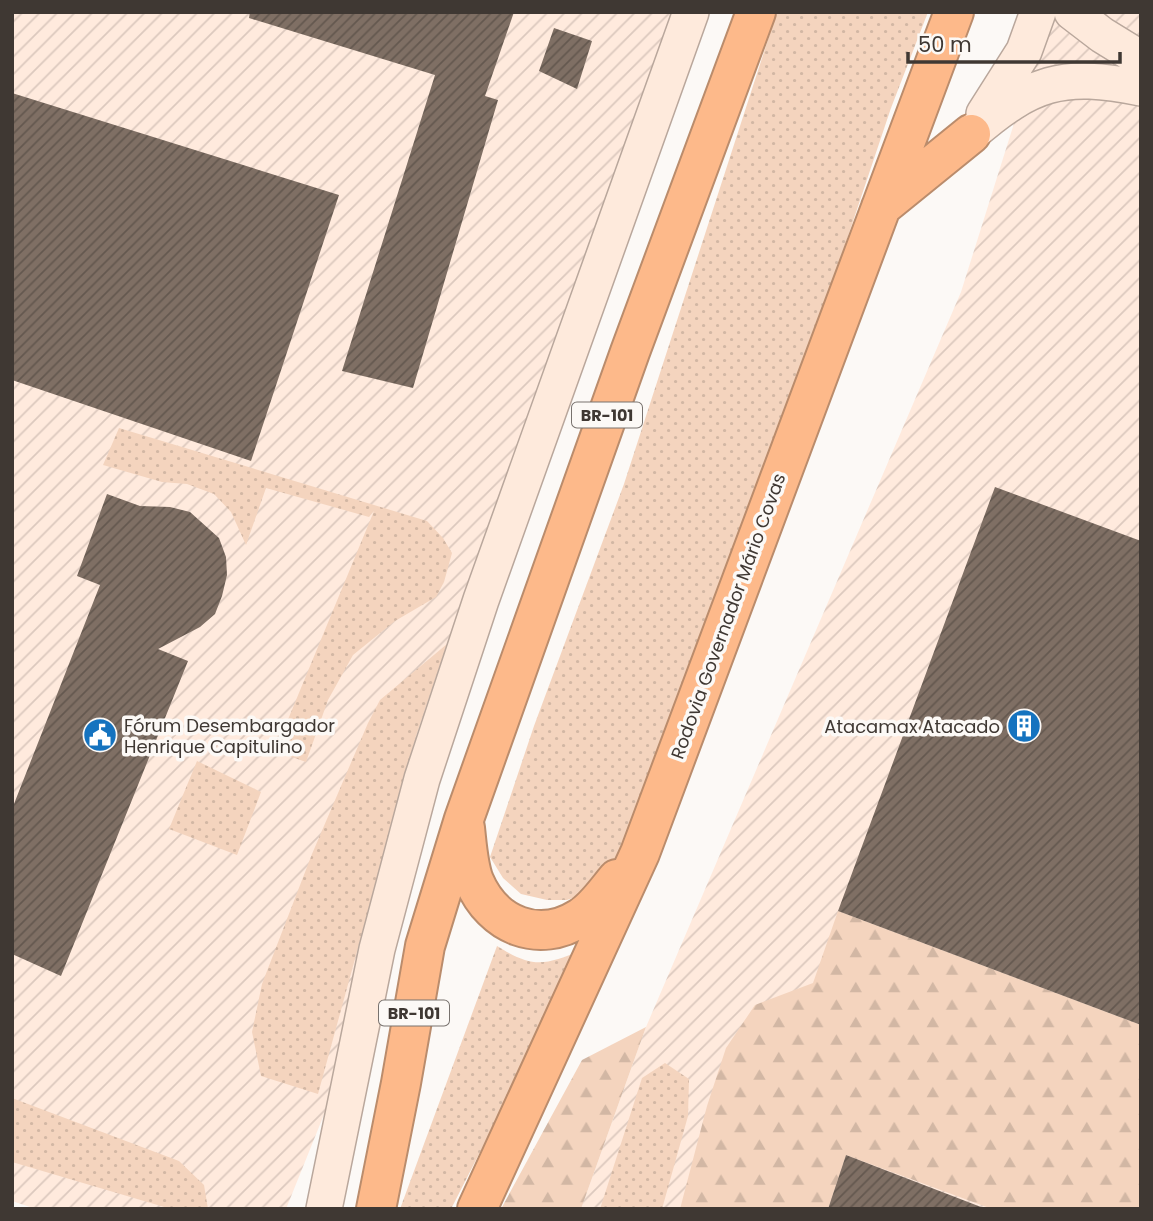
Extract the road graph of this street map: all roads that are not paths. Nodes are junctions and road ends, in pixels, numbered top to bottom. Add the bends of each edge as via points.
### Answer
1 (691, 12) edge
2 (756, 12) edge
3 (954, 12) edge
4 (1038, 12) edge
5 (1072, 12) edge
6 (1141, 59) edge
7 (1141, 88) edge
8 (971, 134) junction
9 (880, 208) junction
10 (464, 819) junction
11 (639, 853) junction
12 (324, 1209) edge
13 (376, 1209) edge
14 (477, 1209) edge

1 - 12 main road via 481,600 422,779 377,949
2 - 10 highway, BR-101
3 - 9 highway, Rodovia Governador Mário Covas
4 - 8 main road via 1024,51
5 - 6 main road
7 - 8 main road via 1082,81 1038,88 1002,107
8 - 9 highway
9 - 11 highway, Rodovia Governador Mário Covas
10 - 11 highway via 470,867 481,894 498,914 530,930 563,927 583,917
10 - 13 highway, BR-101 via 425,946
11 - 14 highway, Rodovia Governador Mário Covas

